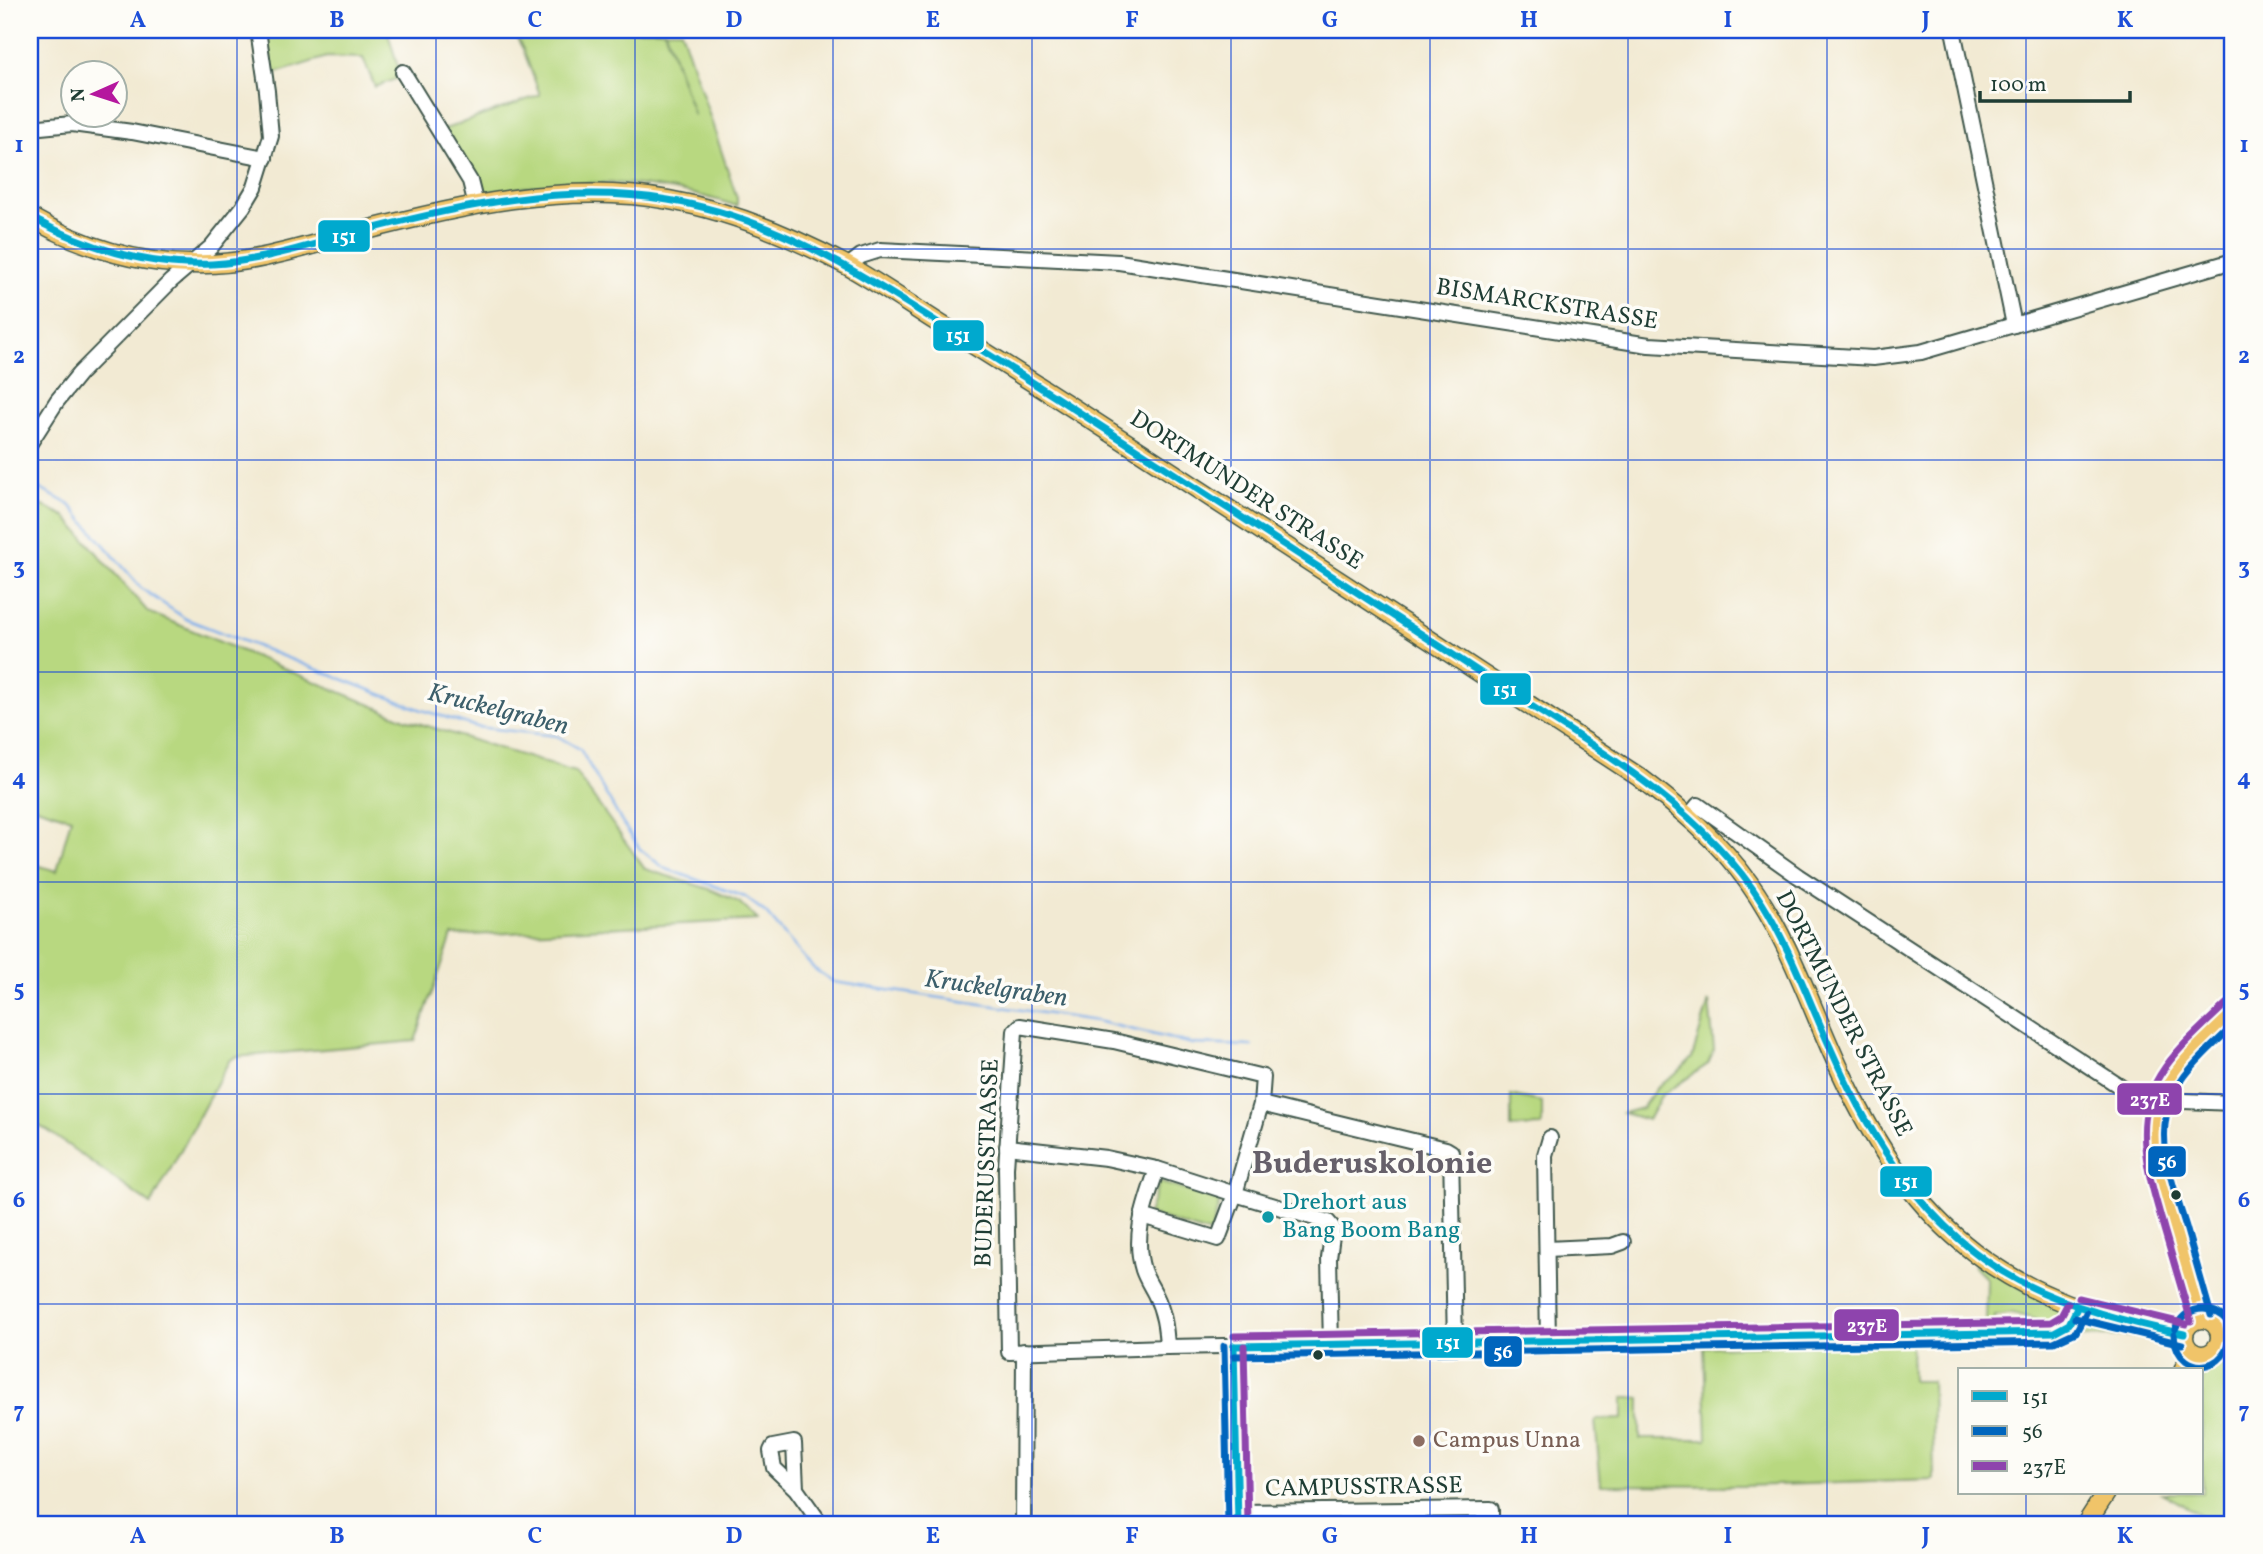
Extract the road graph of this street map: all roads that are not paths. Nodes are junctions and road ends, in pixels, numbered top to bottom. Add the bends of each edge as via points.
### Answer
1 (258, 30) edge
2 (1953, 30) edge
3 (403, 72) dead end
4 (30, 128) edge
5 (265, 159) junction
6 (476, 205) junction
7 (30, 217) edge
8 (2233, 261) edge
9 (191, 264) junction
10 (848, 266) junction
11 (2014, 325) junction
12 (30, 443) edge
13 (1689, 816) junction
14 (2233, 1012) edge
15 (2159, 1100) junction
16 (2233, 1103) edge
17 (1261, 1104) junction
18 (1550, 1138) dead end
19 (1007, 1147) junction
20 (1157, 1169) junction
21 (1235, 1194) junction
22 (1142, 1216) junction
23 (1623, 1242) dead end
24 (1547, 1250) junction
25 (2077, 1308) junction
26 (2201, 1318) junction
27 (2184, 1334) junction
28 (2227, 1340) edge
29 (1548, 1342) junction
30 (1455, 1343) junction
31 (1331, 1345) junction
32 (1234, 1346) junction
33 (1167, 1347) junction
34 (1024, 1351) junction
35 (2194, 1353) junction
36 (2184, 1368) edge
37 (796, 1489) dead end
38 (2105, 1494) edge
39 (1238, 1518) edge
40 (821, 1524) edge
41 (1023, 1524) edge
42 (1491, 1524) edge
43 (2086, 1524) edge

1 - 5 street via 271,136
2 - 11 street
3 - 6 street via 470,181
4 - 5 street via 96,127
5 - 9 street via 243,207
6 - 9 main road, DORTMUNDER STRASSE via 265,257
6 - 10 main road, DORTMUNDER STRASSE via 581,195 668,200 722,213
7 - 9 main road, DORTMUNDER STRASSE via 112,253
8 - 11 street, BISMARCKSTRASSE
9 - 12 street via 79,374
10 - 11 street, BISMARCKSTRASSE via 880,250 1119,262 1649,345 1873,358 1921,352
10 - 13 main road, DORTMUNDER STRASSE via 1451,654 1639,777
13 - 15 street via 1698,804 1798,876 2130,1093
13 - 25 main road, DORTMUNDER STRASSE via 1750,884 1775,927 1872,1134 1926,1209 1982,1259 2038,1292
14 - 15 main road via 2175,1071
15 - 16 street
15 - 26 main road via 2154,1148
17 - 19 street, BUDERUSSTRASSE via 1263,1077 1114,1041 1020,1026 1015,1031
17 - 21 street
17 - 30 street via 1451,1153
18 - 24 street via 1545,1155
19 - 20 street
19 - 34 street, BUDERUSSTRASSE via 1009,1352
20 - 21 street
20 - 22 street
21 - 22 street via 1218,1239
21 - 31 street via 1331,1224
22 - 33 street via 1141,1263 1166,1322
23 - 24 street
24 - 29 street
25 - 27 main road, DORTMUNDER STRASSE
25 - 29 street via 2069,1324 2054,1332
26 - 27 main road via 2189,1324
26 - 28 main road via 2217,1325
27 - 35 main road
28 - 35 main road via 2207,1354
29 - 30 street
30 - 31 street
31 - 32 street
32 - 33 street
32 - 39 street
33 - 34 street
34 - 41 street
35 - 36 main road
37 - 40 street
38 - 43 main road
39 - 42 street, CAMPUSSTRASSE via 1491,1509

